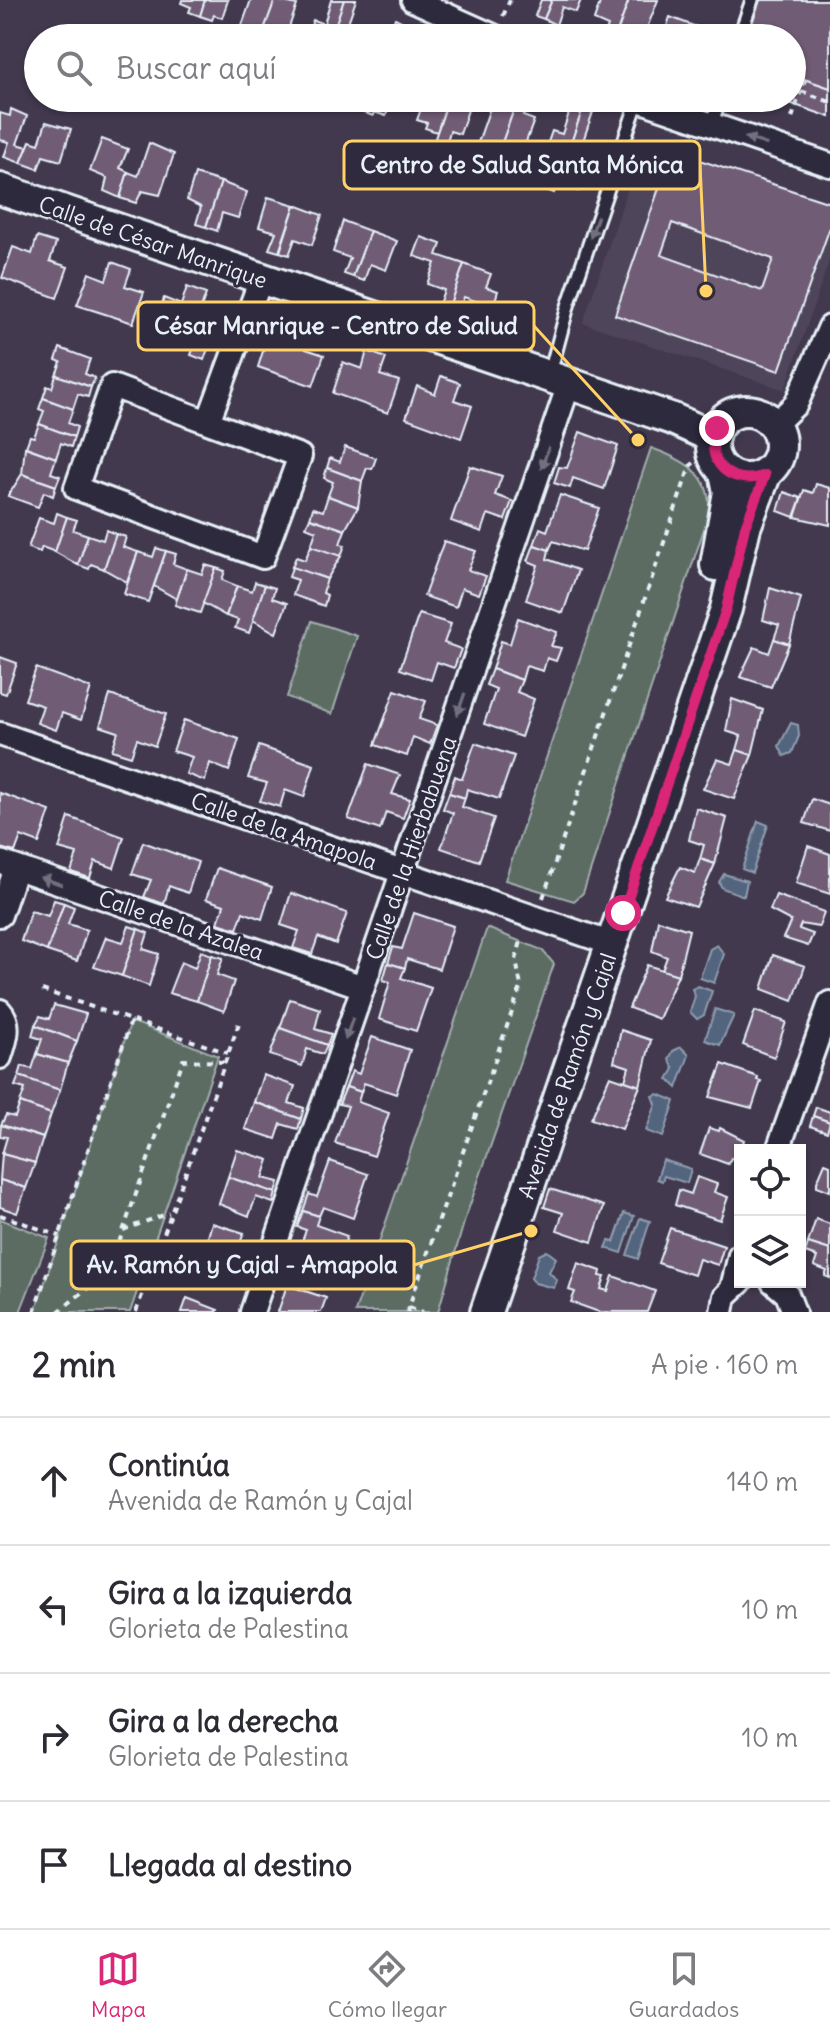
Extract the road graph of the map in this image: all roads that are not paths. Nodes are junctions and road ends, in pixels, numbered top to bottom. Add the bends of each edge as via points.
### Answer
1 (413, 0) edge
2 (752, 0) edge
3 (483, 24) edge
4 (744, 24) edge
5 (632, 112) edge
6 (672, 112) edge
7 (716, 112) edge
8 (711, 126) junction
9 (830, 165) edge
10 (0, 189) edge
11 (261, 279) junction
12 (830, 327) edge
13 (559, 380) junction
14 (208, 422) junction
15 (774, 425) junction
16 (713, 437) junction
17 (725, 472) junction
18 (765, 475) junction
19 (0, 734) edge
20 (8, 865) edge
21 (403, 871) junction
22 (0, 915) edge
23 (604, 941) junction
24 (363, 987) junction
25 (830, 1003) edge
26 (0, 1011) edge
27 (0, 1057) edge
28 (780, 1144) edge
29 (734, 1274) edge
30 (726, 1300) edge
31 (252, 1312) edge
32 (467, 1312) edge
33 (486, 1312) edge

1 - 3 street
2 - 4 lane
5 -> 13 lane via 568,306
6 - 8 street
7 - 8 lane
9 -> 8 street
10 - 11 street, Calle de César Manrique
11 - 13 street, Calle de César Manrique
11 - 14 street
12 - 15 street via 796,404
13 - 16 street, Calle de César Manrique
13 -> 21 street, Calle de la Hierbabuena
14 - 14 street via 112,386 76,488 263,557 300,456
15 - 16 street via 759,413 740,411 723,420
15 - 18 street via 779,458
16 - 17 street via 714,456
17 - 18 street via 744,480
17 - 23 street, Avenida de Ramón y Cajal via 729,492 710,602
18 - 23 street, Avenida de Ramón y Cajal via 745,527 726,609
19 - 21 street, Calle de la Amapola
20 - 22 street
24 -> 20 street, Calle de la Azalea
21 - 23 street, Calle de la Amapola
21 - 24 street, Calle de la Hierbabuena
23 - 32 street, Avenida de Ramón y Cajal
23 - 33 street, Avenida de Ramón y Cajal
24 -> 31 street, Calle de la Hierbabuena
25 - 28 street
26 - 27 street via 7,1035
29 - 30 street

